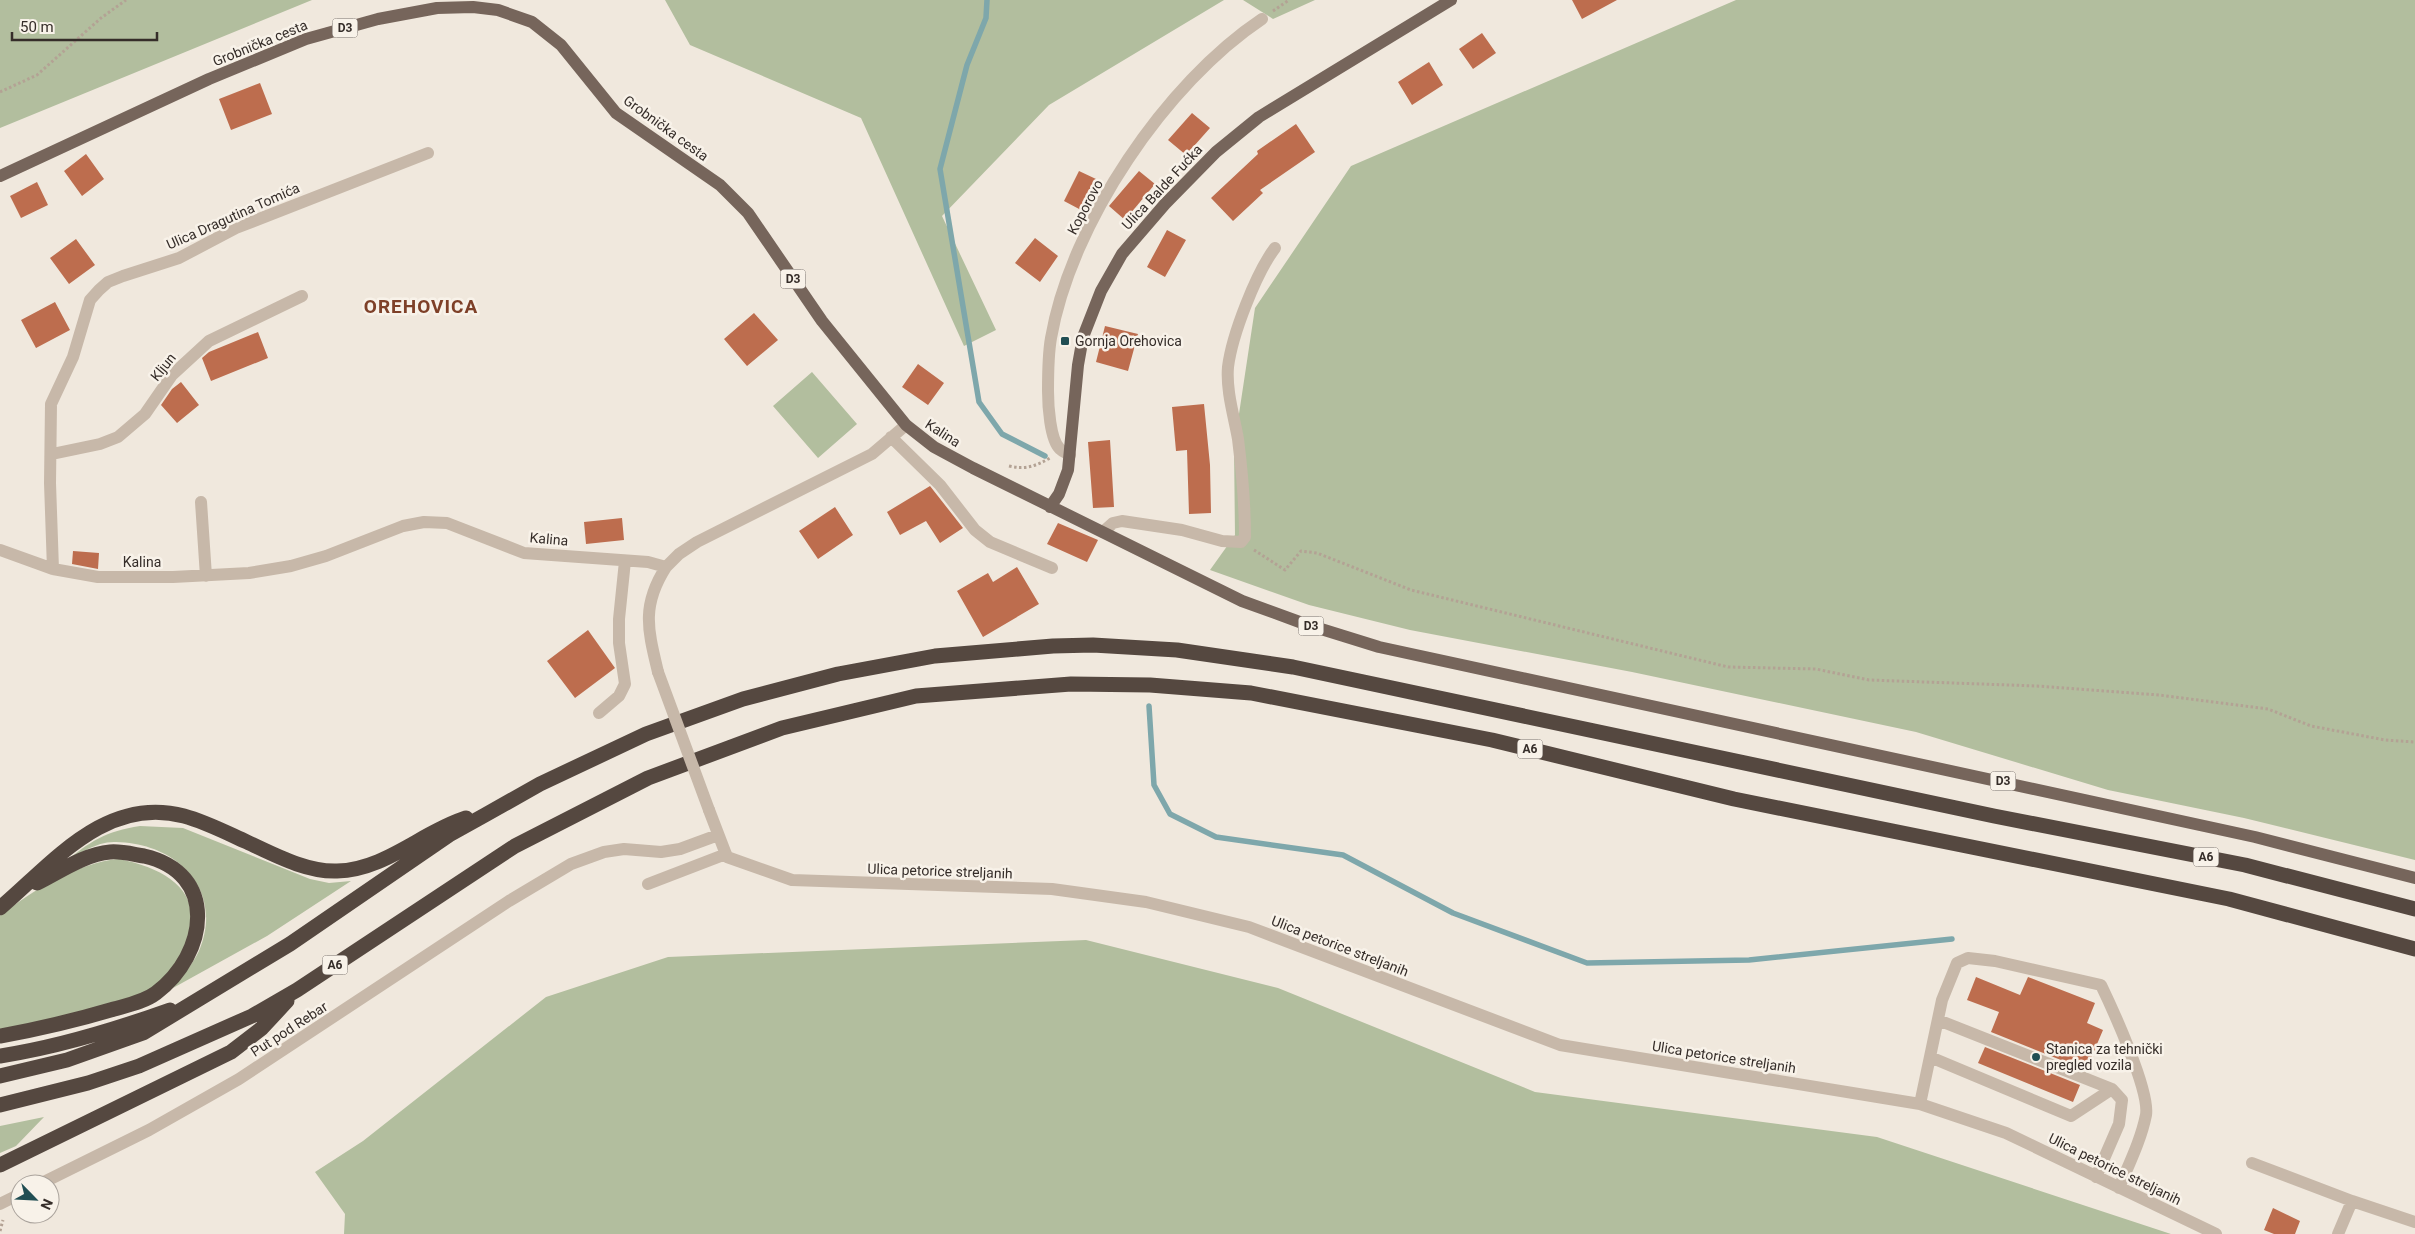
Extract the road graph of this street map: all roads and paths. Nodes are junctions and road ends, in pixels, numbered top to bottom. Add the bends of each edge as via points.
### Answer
1 (126, 0) edge
2 (1451, 0) edge
3 (1262, 19) dead end
4 (0, 92) edge
5 (428, 153) dead end
6 (0, 176) edge
7 (1275, 248) dead end
8 (302, 296) dead end
9 (906, 425) junction
10 (891, 437) junction
11 (52, 454) junction
12 (1070, 455) junction
13 (1048, 459) dead end
14 (1004, 465) dead end
15 (201, 502) dead end
16 (1050, 506) junction
17 (1103, 532) junction
18 (1241, 542) junction
19 (0, 550) edge
20 (625, 560) junction
21 (666, 567) junction
22 (1052, 568) dead end
23 (53, 569) junction
24 (206, 576) junction
25 (599, 713) dead end
26 (2415, 742) edge
27 (485, 815) junction
28 (718, 834) junction
29 (726, 854) junction
30 (2415, 878) edge
31 (648, 884) dead end
32 (20, 891) junction
33 (0, 908) edge
34 (2415, 909) edge
35 (2415, 949) edge
36 (297, 990) junction
37 (192, 1001) junction
38 (1938, 1020) junction
39 (0, 1036) edge
40 (0, 1056) edge
41 (1930, 1056) junction
42 (0, 1076) edge
43 (2112, 1089) junction
44 (1920, 1104) junction
45 (0, 1105) edge
46 (2252, 1162) dead end
47 (0, 1165) edge
48 (60, 1174) edge
49 (2096, 1177) junction
50 (2119, 1188) junction
51 (2352, 1201) junction
52 (2415, 1222) edge
53 (2216, 1234) edge
54 (2338, 1234) edge

1 - 4 path via 37,75
2 - 12 main road, Ulica Balde Fućka via 1258,117 1216,152 1122,254 1101,291 1083,337
3 - 12 street, Koporovo via 1219,52 1144,135 1076,256 1051,337 1048,367 1053,436 1060,450
5 - 11 street, Ulica Dragutina Tomića via 236,228 179,258 108,282 90,300 73,357 52,404
6 - 9 main road, Grobnička cesta / D3 via 210,79 306,39 378,19 437,8 498,10 532,22 561,45 616,113 720,185 741,206 822,321
7 - 18 street via 1249,300 1228,368 1245,530
8 - 11 street, Kljun via 209,341 172,375 145,414 118,437
9 - 10 street, Kalina
9 - 16 main road, Kalina / D3 via 934,448
10 - 21 street, Kalina via 872,454 842,471 697,542
10 - 22 street via 940,485 975,530 990,542
11 - 23 street, Ulica Dragutina Tomića
12 - 16 main road, Ulica Balde Fućka via 1064,482
13 - 14 path via 1018,469
15 - 24 street
16 - 17 main road, D3
17 - 18 street via 1113,523 1122,521
17 - 30 main road, D3 via 1242,601 1379,647 2236,833
18 - 26 path via 1285,570 1301,550 1317,553 1411,590 1728,667 1816,669 1869,680 2037,686 2159,695 2268,709 2311,726 2385,740
19 - 23 street, Kalina
20 - 21 street, Kalina
20 - 24 street, Kalina via 524,553 447,523 424,522 403,526 291,566 249,574
20 - 25 street via 619,619 625,684 619,696
21 - 28 street, bridge via 649,602 648,630 658,672
23 - 24 street, Kalina via 98,577
27 - 32 highway via 469,817 440,828 384,860 336,872 287,860 198,820 182,815 146,812 112,820 89,832
27 - 34 highway, A6 via 540,784 646,734 755,696 838,674 934,656 1053,646 1177,650 1293,667 1985,814 2245,865
27 - 37 highway, A6 via 290,944
28 - 29 street
28 - 48 street, Put pod Rebar via 680,849 604,852 571,864 239,1079 149,1130
29 - 31 street
29 - 44 street, Ulica petorice streljanih via 792,880 1052,889 1146,902 1249,927 1560,1045
32 - 33 highway
32 - 39 highway via 96,855 109,852 132,854 161,862 182,877 197,903 197,930 192,947 176,974 144,1000 80,1019
35 - 36 highway, A6 via 2229,899 1734,799 1492,740 1251,693 1150,685 1071,684 916,696 782,728 648,778 515,846
36 - 45 highway, A6 via 252,1016 139,1066 88,1083
36 - 47 highway via 262,1028 231,1052
37 - 40 highway via 106,1033
37 - 42 highway via 150,1029 113,1045 58,1063
38 - 41 street
38 - 43 street
38 - 50 street via 1942,1000 1957,963 1968,958 1995,960 2101,985 2132,1060 2146,1114
41 - 43 street via 2071,1116
41 - 44 street
43 - 49 street via 2122,1100 2119,1124
44 - 49 street, Ulica petorice streljanih via 2006,1133
46 - 51 street
49 - 50 street, Ulica petorice streljanih
50 - 53 street, Ulica petorice streljanih
51 - 52 street
51 - 54 street

